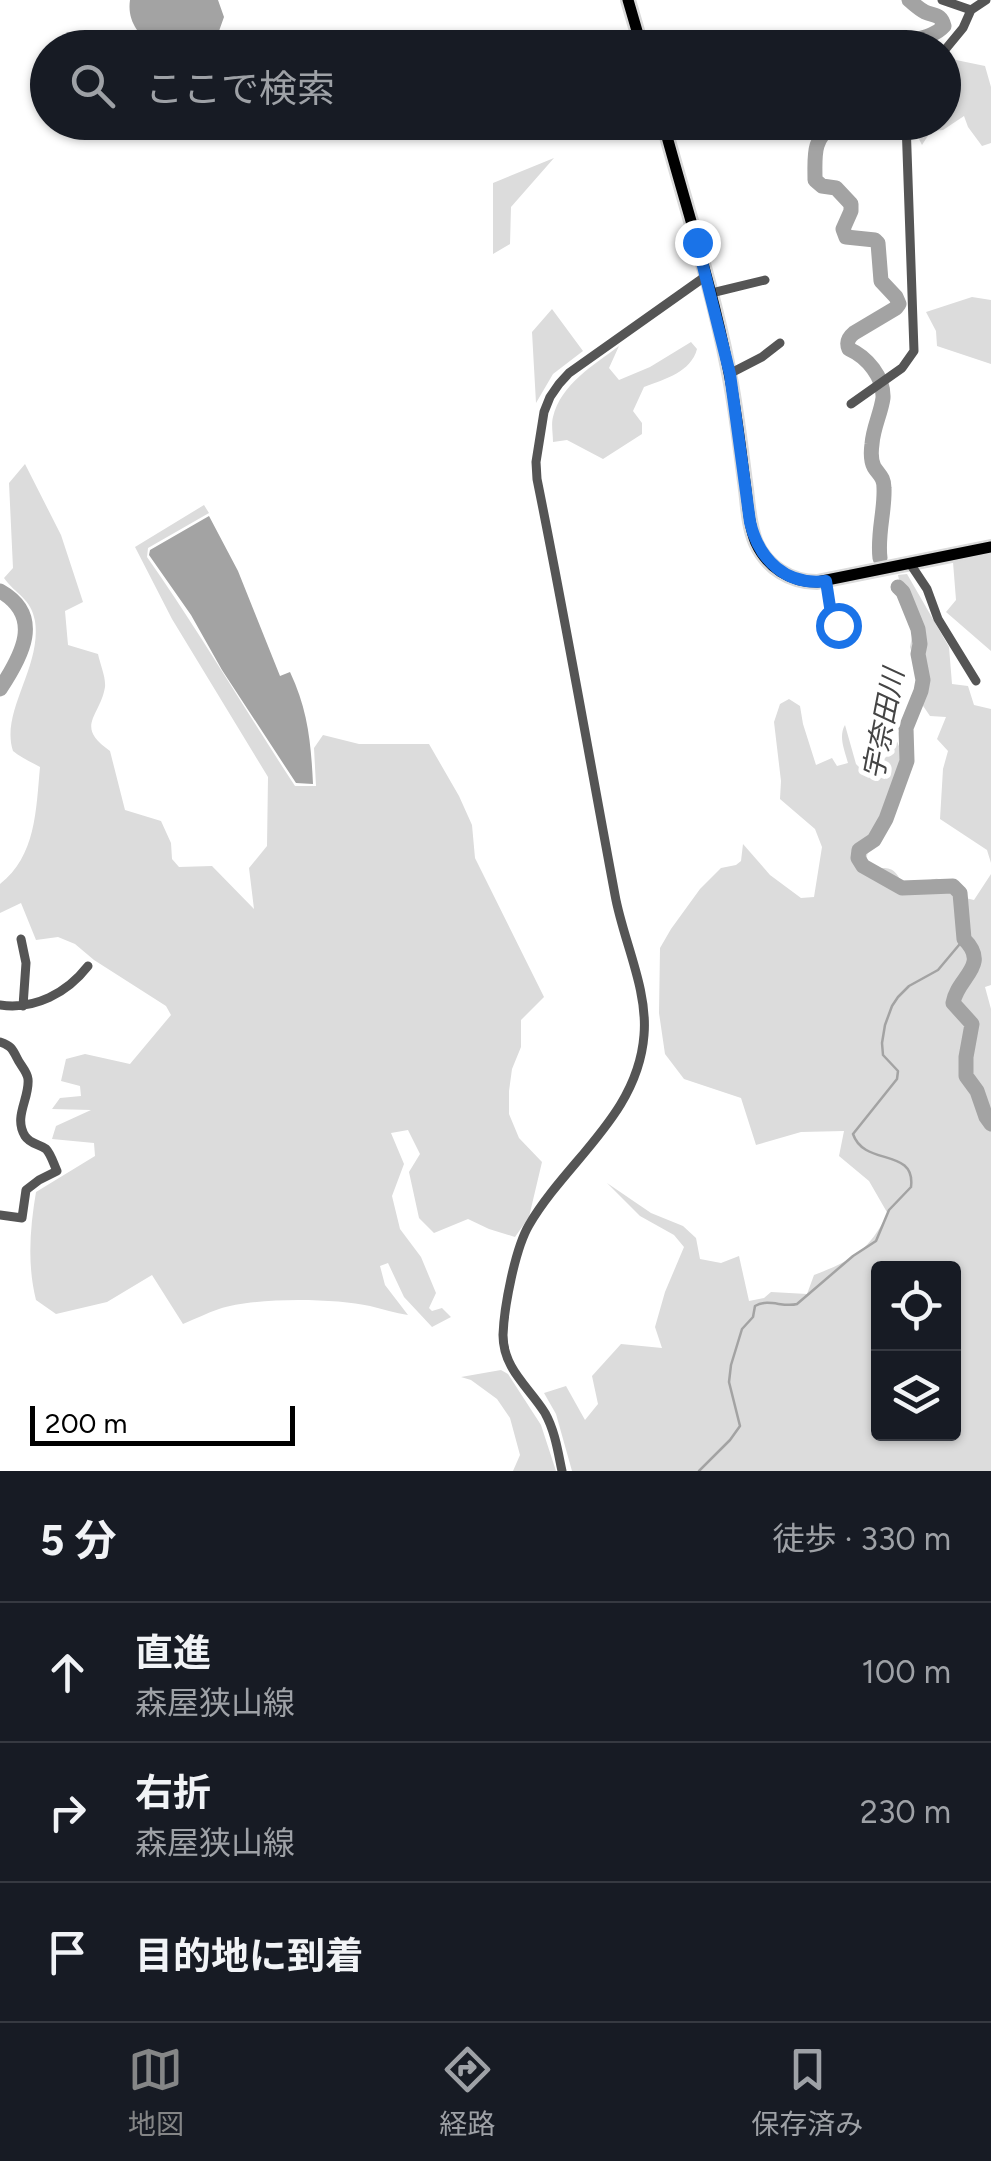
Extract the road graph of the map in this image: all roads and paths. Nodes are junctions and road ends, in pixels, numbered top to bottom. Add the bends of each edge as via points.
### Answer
1 (628, 0) edge
2 (942, 0) edge
3 (986, 0) edge
4 (971, 10) junction
5 (637, 30) edge
6 (961, 32) edge
7 (667, 140) edge
8 (907, 140) edge
9 (706, 276) junction
10 (765, 280) dead end
11 (711, 294) junction
12 (780, 343) dead end
13 (730, 374) junction
14 (851, 404) dead end
15 (991, 548) edge
16 (912, 565) junction
17 (826, 581) junction
18 (846, 636) dead end
19 (976, 680) dead end
20 (21, 940) dead end
21 (88, 966) dead end
22 (0, 1005) edge
23 (23, 1006) junction
24 (0, 1042) edge
25 (0, 1215) edge
26 (562, 1471) edge

1 - 5 main road
2 - 4 street
3 - 4 street
4 - 6 street
7 - 9 main road
8 - 14 street via 914,352
9 - 11 main road
9 - 26 street via 569,372 544,412 536,462 614,894 645,1021 627,1096 542,1206 516,1261 504,1335 509,1364 550,1424
10 - 11 street
11 - 13 main road
12 - 13 street
13 - 17 main road via 756,542 786,575
15 - 16 main road
16 - 17 main road
16 - 19 street
17 - 18 street via 830,607
20 - 23 street
21 - 23 street via 56,995
22 - 23 street
24 - 25 street via 10,1045 27,1075 24,1134 45,1149 57,1171 26,1190 22,1218

